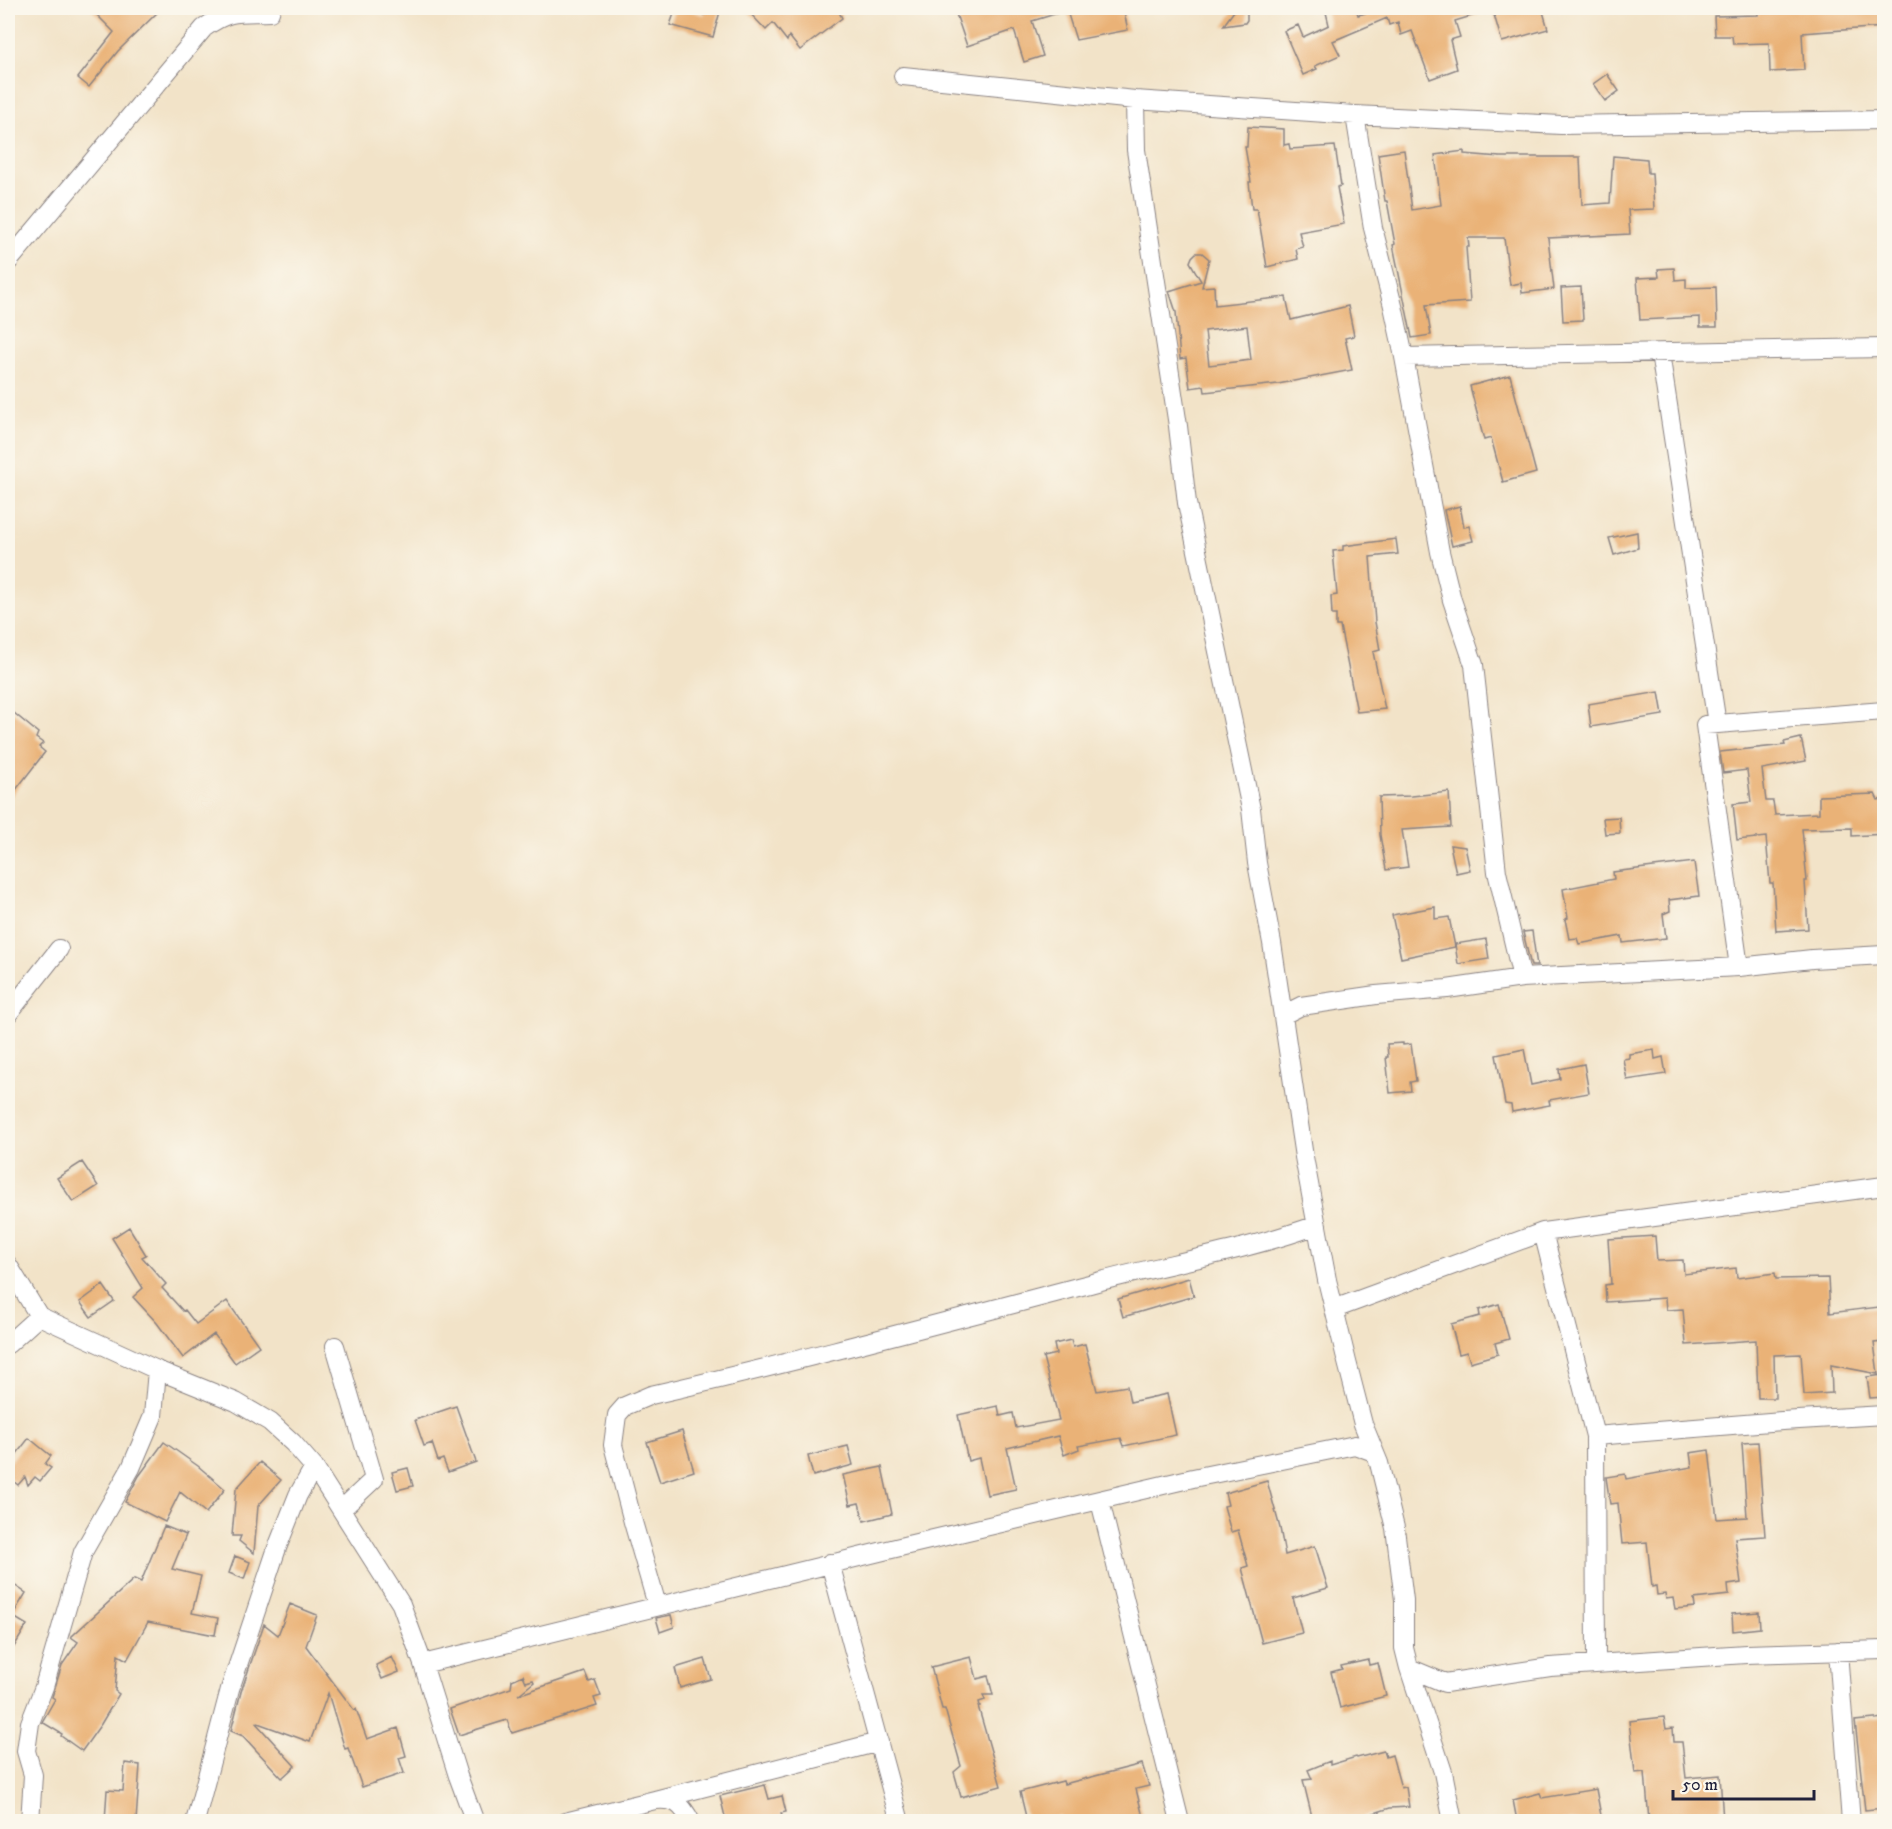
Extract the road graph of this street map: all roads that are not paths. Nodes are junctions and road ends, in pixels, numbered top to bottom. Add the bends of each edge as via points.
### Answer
1 (271, 8) edge
2 (903, 76) dead end
3 (1135, 99) junction
4 (1355, 115) junction
5 (1884, 120) edge
6 (8, 262) edge
7 (1884, 348) edge
8 (1660, 353) junction
9 (1404, 357) junction
10 (1884, 711) edge
11 (1718, 724) junction
12 (59, 949) dead end
13 (1884, 955) edge
14 (1739, 967) junction
15 (1522, 978) junction
16 (8, 1014) edge
17 (1283, 1016) junction
18 (1884, 1186) edge
19 (1317, 1225) junction
20 (1543, 1232) junction
21 (8, 1265) edge
22 (1334, 1309) junction
23 (39, 1316) junction
24 (8, 1344) edge
25 (334, 1346) dead end
26 (158, 1370) junction
27 (1884, 1415) edge
28 (1363, 1424) junction
29 (1595, 1436) junction
30 (1355, 1445) junction
31 (1374, 1452) junction
32 (314, 1467) junction
33 (1100, 1501) junction
34 (342, 1509) junction
35 (830, 1563) junction
36 (657, 1605) junction
37 (1884, 1650) edge
38 (1838, 1651) junction
39 (423, 1664) junction
40 (1596, 1664) junction
41 (1408, 1668) junction
42 (1445, 1683) junction
43 (1422, 1707) junction
44 (879, 1742) junction
45 (655, 1800) junction
46 (30, 1821) edge
47 (195, 1821) edge
48 (474, 1821) edge
49 (565, 1821) edge
50 (691, 1821) edge
51 (900, 1821) edge
52 (1180, 1821) edge
53 (1453, 1821) edge
54 (1851, 1821) edge

1 - 6 street via 270,12 228,13 204,28
2 - 3 street
3 - 4 street
3 - 17 street via 1136,150 1187,503 1251,809
4 - 5 street via 1561,125
4 - 9 street via 1373,228
7 - 8 street
8 - 9 street
8 - 11 street
9 - 15 street via 1440,552 1474,665 1497,872
10 - 11 street
11 - 14 street via 1705,725
12 - 16 street
13 - 14 street
14 - 15 street
15 - 17 street via 1301,1006
17 - 19 street
18 - 20 street
19 - 22 street
19 - 36 street via 1278,1239 651,1395 625,1406 617,1415 613,1445
20 - 22 street
20 - 29 street
21 - 23 street
22 - 28 street
23 - 24 street
23 - 26 street
25 - 34 street via 374,1479
26 - 32 street via 236,1402 270,1422
26 - 46 street via 151,1422 131,1468 83,1552 30,1724 26,1751 33,1775
27 - 29 street
28 - 30 street
28 - 31 street
29 - 40 street
30 - 31 street
30 - 33 street
31 - 41 street via 1395,1528
32 - 34 street
32 - 47 street via 277,1548 230,1689
33 - 35 street
33 - 52 street
34 - 39 street via 401,1604
35 - 36 street
35 - 44 street
36 - 39 street
37 - 38 street
38 - 40 street
38 - 54 street
39 - 48 street
40 - 42 street
41 - 42 street
41 - 43 street
42 - 43 street
43 - 53 street via 1443,1772
44 - 45 street
44 - 51 street
45 - 49 street
45 - 50 street via 679,1804

